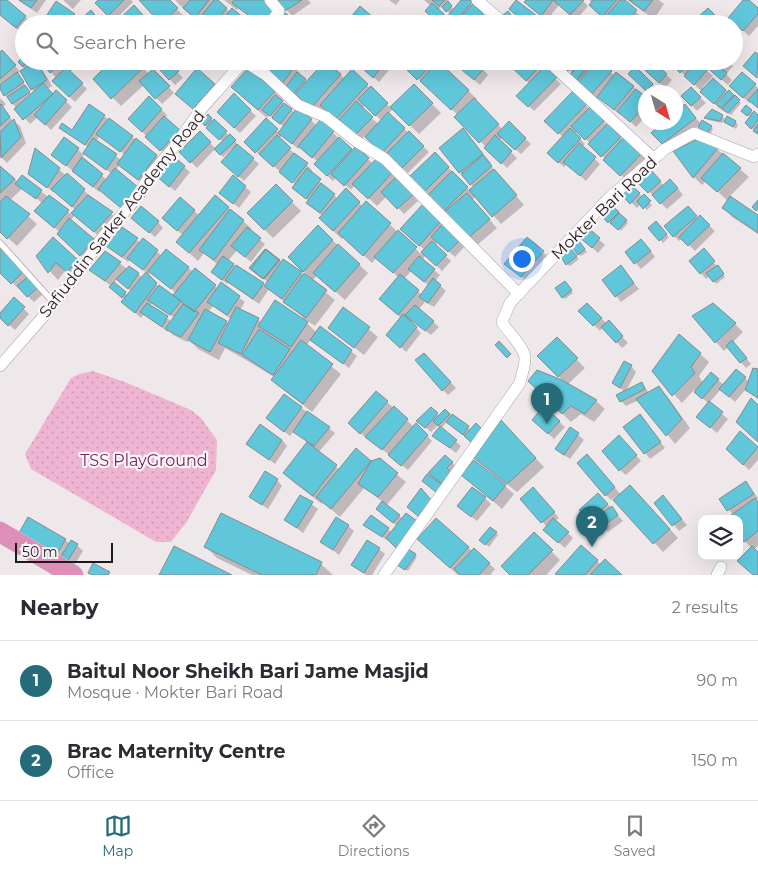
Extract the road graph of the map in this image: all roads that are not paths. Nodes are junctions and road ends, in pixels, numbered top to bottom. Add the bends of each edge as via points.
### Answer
1 (270, 0) edge
2 (477, 0) edge
3 (276, 15) edge
4 (494, 15) edge
5 (236, 70) edge
6 (259, 70) edge
7 (558, 70) edge
8 (758, 154) edge
9 (654, 159) junction
10 (0, 243) edge
11 (519, 294) junction
12 (54, 303) junction
13 (0, 366) edge
14 (0, 532) edge
15 (73, 575) edge
16 (384, 575) edge

1 - 3 street via 279,11
2 - 4 street
5 - 12 street, Safiuddin Sarker Academy Road via 202,108
6 - 11 street via 298,105 326,117 356,141 385,158
7 - 9 street
8 - 9 street, Mokter Bari Road via 754,157 694,133
9 - 11 street, Mokter Bari Road via 607,200
10 - 12 lane
11 - 16 street, Mokter Bari Road via 510,303 502,322 520,344 525,358 520,383
12 - 13 street, Safiuddin Sarker Academy Road
14 - 15 highway

